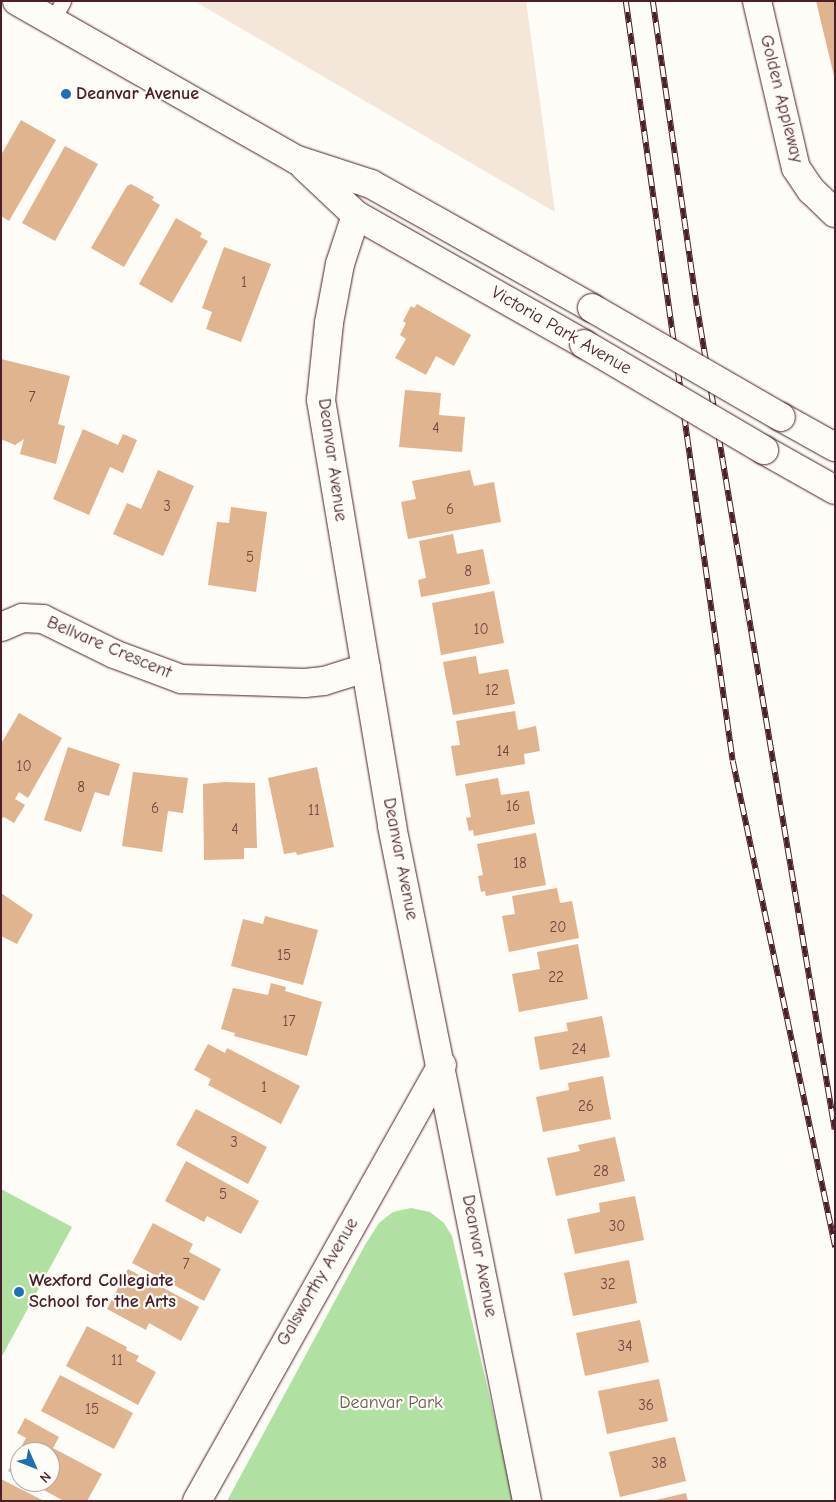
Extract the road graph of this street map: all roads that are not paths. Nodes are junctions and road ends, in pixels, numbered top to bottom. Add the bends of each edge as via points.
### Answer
1 (17, 1) edge
2 (757, 1) edge
3 (58, 11) edge
4 (297, 160) junction
5 (835, 212) edge
6 (356, 215) junction
7 (835, 447) edge
8 (835, 490) edge
9 (1, 627) edge
10 (366, 668) junction
11 (442, 1065) junction
12 (197, 1501) edge
13 (527, 1501) edge

1 - 3 street, Victoria Park Avenue
2 - 5 street, Golden Appleway via 796,168 811,190
3 - 4 street, Victoria Park Avenue
4 - 6 street, Victoria Park Avenue
4 - 7 street, Victoria Park Avenue, bridge via 371,184
6 - 8 street, Victoria Park Avenue, bridge
6 - 10 street, Deanvar Avenue via 340,264 329,323 321,400
9 - 10 street, Bellvare Crescent via 22,618 43,619 114,654 181,679 305,683
10 - 11 street, Deanvar Avenue via 392,826
11 - 12 street, Galsworthy Avenue
11 - 13 street, Deanvar Avenue

